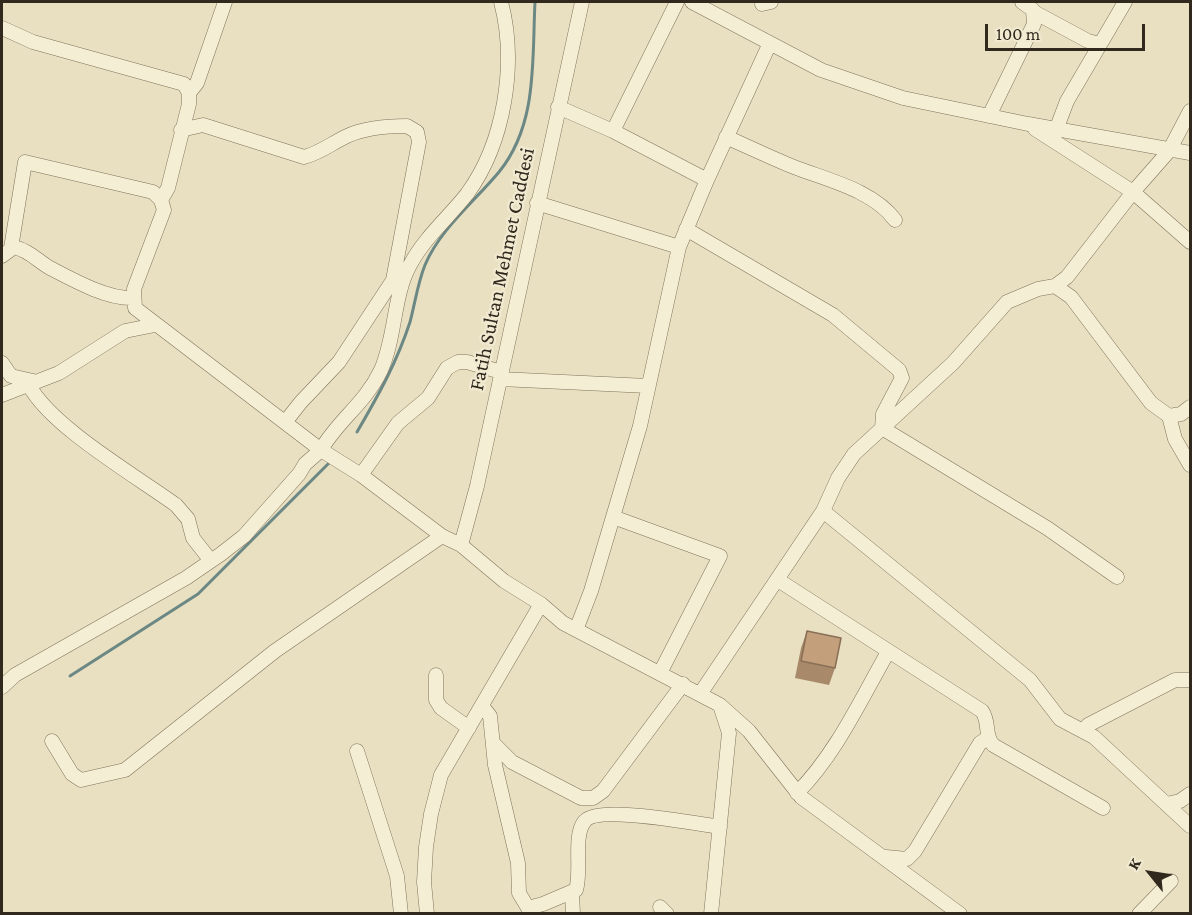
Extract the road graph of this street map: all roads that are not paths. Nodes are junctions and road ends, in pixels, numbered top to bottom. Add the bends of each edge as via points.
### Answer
1 (225, 2) edge
2 (501, 2) edge
3 (582, 2) edge
4 (677, 2) edge
5 (692, 2) edge
6 (1022, 2) edge
7 (1125, 2) edge
8 (1034, 12) junction
9 (2, 28) edge
10 (770, 43) junction
11 (1100, 44) junction
12 (189, 93) junction
13 (558, 107) junction
14 (1191, 111) edge
15 (989, 116) junction
16 (1028, 124) junction
17 (1056, 129) junction
18 (181, 130) junction
19 (613, 131) junction
20 (726, 137) junction
21 (1169, 151) junction
22 (1191, 153) edge
23 (707, 180) junction
24 (1133, 192) junction
25 (161, 200) junction
26 (537, 203) junction
27 (895, 220) dead end
28 (686, 229) junction
29 (1191, 242) edge
30 (679, 247) junction
31 (6, 252) edge
32 (1054, 286) junction
33 (133, 298) junction
34 (155, 324) junction
35 (2, 363) edge
36 (501, 375) junction
37 (32, 384) junction
38 (648, 386) junction
39 (2, 395) edge
40 (1191, 407) edge
41 (1169, 416) junction
42 (286, 421) junction
43 (882, 428) junction
44 (321, 450) junction
45 (1191, 465) edge
46 (361, 475) junction
47 (823, 511) junction
48 (613, 517) junction
49 (442, 536) junction
50 (461, 544) junction
51 (211, 561) junction
52 (1117, 577) dead end
53 (778, 580) junction
54 (541, 604) junction
55 (576, 630) junction
56 (888, 652) junction
57 (660, 673) junction
58 (436, 675) dead end
59 (1191, 680) edge
60 (683, 684) junction
61 (2, 687) edge
62 (700, 694) junction
63 (720, 705) junction
64 (482, 706) junction
65 (469, 728) junction
66 (1083, 731) junction
67 (988, 738) junction
68 (52, 741) dead end
69 (493, 743) junction
70 (357, 751) dead end
71 (797, 793) junction
72 (1191, 794) edge
73 (1167, 804) junction
74 (1103, 808) dead end
75 (1191, 826) edge
76 (720, 827) junction
77 (881, 856) junction
78 (1171, 881) dead end
79 (572, 892) junction
80 (711, 913) edge
81 (401, 914) edge
82 (427, 914) edge
83 (573, 914) edge
84 (960, 914) edge
85 (1139, 914) edge

1 - 12 street via 197,83
2 - 44 street via 507,73 499,124 488,156 469,190 436,227 411,264 380,371 364,399
3 - 13 street, Fatih Sultan Mehmet Caddesi
4 - 19 street
5 - 10 street
6 - 8 street
7 - 11 street
8 - 11 street
8 - 15 street via 1034,24
9 - 12 street via 33,42 177,80
10 - 15 street via 821,70 903,98
10 - 20 street
11 - 17 street via 1067,101
12 - 18 street
13 - 19 street
13 - 26 street, Fatih Sultan Mehmet Caddesi
14 - 21 street
15 - 16 street
16 - 17 street
16 - 24 street
17 - 21 street
18 - 25 street via 168,188
18 - 42 street via 203,125 304,157 349,135 375,129 407,126 417,132 419,142 393,280 339,362
19 - 23 street
20 - 23 street
20 - 27 street via 841,184 886,209
21 - 22 street
21 - 24 street
23 - 28 street
24 - 29 street
24 - 32 street via 1067,277
25 - 31 street via 153,192 25,162
25 - 33 street via 164,210
26 - 30 street
26 - 36 street, Fatih Sultan Mehmet Caddesi
28 - 30 street
28 - 43 street via 833,315 899,370 902,378 884,414
30 - 38 street
31 - 33 street via 21,249 106,295
32 - 41 street via 1071,297 1150,403
32 - 43 street via 1007,302 953,363
33 - 34 street via 138,312
34 - 37 street via 125,330 59,373
34 - 42 street
35 - 37 street via 11,376
36 - 38 street
36 - 46 street via 467,362 447,368 428,398 398,423
36 - 50 street, Fatih Sultan Mehmet Caddesi
37 - 39 street
37 - 51 street via 37,401 75,434 176,505 188,519 193,538
38 - 48 street
40 - 41 street
41 - 45 street via 1175,439
42 - 44 street
43 - 47 street via 854,454
43 - 52 street via 1047,528
44 - 46 street
44 - 51 street via 304,464 244,536
46 - 49 street
47 - 53 street
47 - 66 street via 1030,680 1065,724
48 - 55 street
48 - 57 street via 720,556
49 - 50 street
49 - 68 street via 275,651 125,770 81,780 72,774
50 - 54 street via 504,581
51 - 61 street via 15,675
53 - 56 street
53 - 62 street
54 - 55 street
54 - 64 street
55 - 57 street
56 - 67 street via 982,711
56 - 71 street via 847,724 811,779
57 - 60 street
58 - 65 street via 436,700
59 - 66 street via 1175,680
60 - 62 street
60 - 69 street via 603,791 593,798 581,798 512,762
62 - 63 street
63 - 71 street via 749,731
63 - 76 street via 729,734
64 - 65 street
64 - 69 street via 490,716
65 - 82 street via 441,776 431,814 424,882
66 - 73 street via 1122,760
67 - 74 street via 1007,754
67 - 77 street via 980,743 911,856 901,860
69 - 79 street via 515,845 522,902 528,908 534,907
70 - 81 street via 397,876
71 - 77 street
72 - 73 street
73 - 75 street
76 - 79 street via 616,814 591,816 581,829 577,888
76 - 80 street
77 - 84 street
78 - 85 street
79 - 83 street

